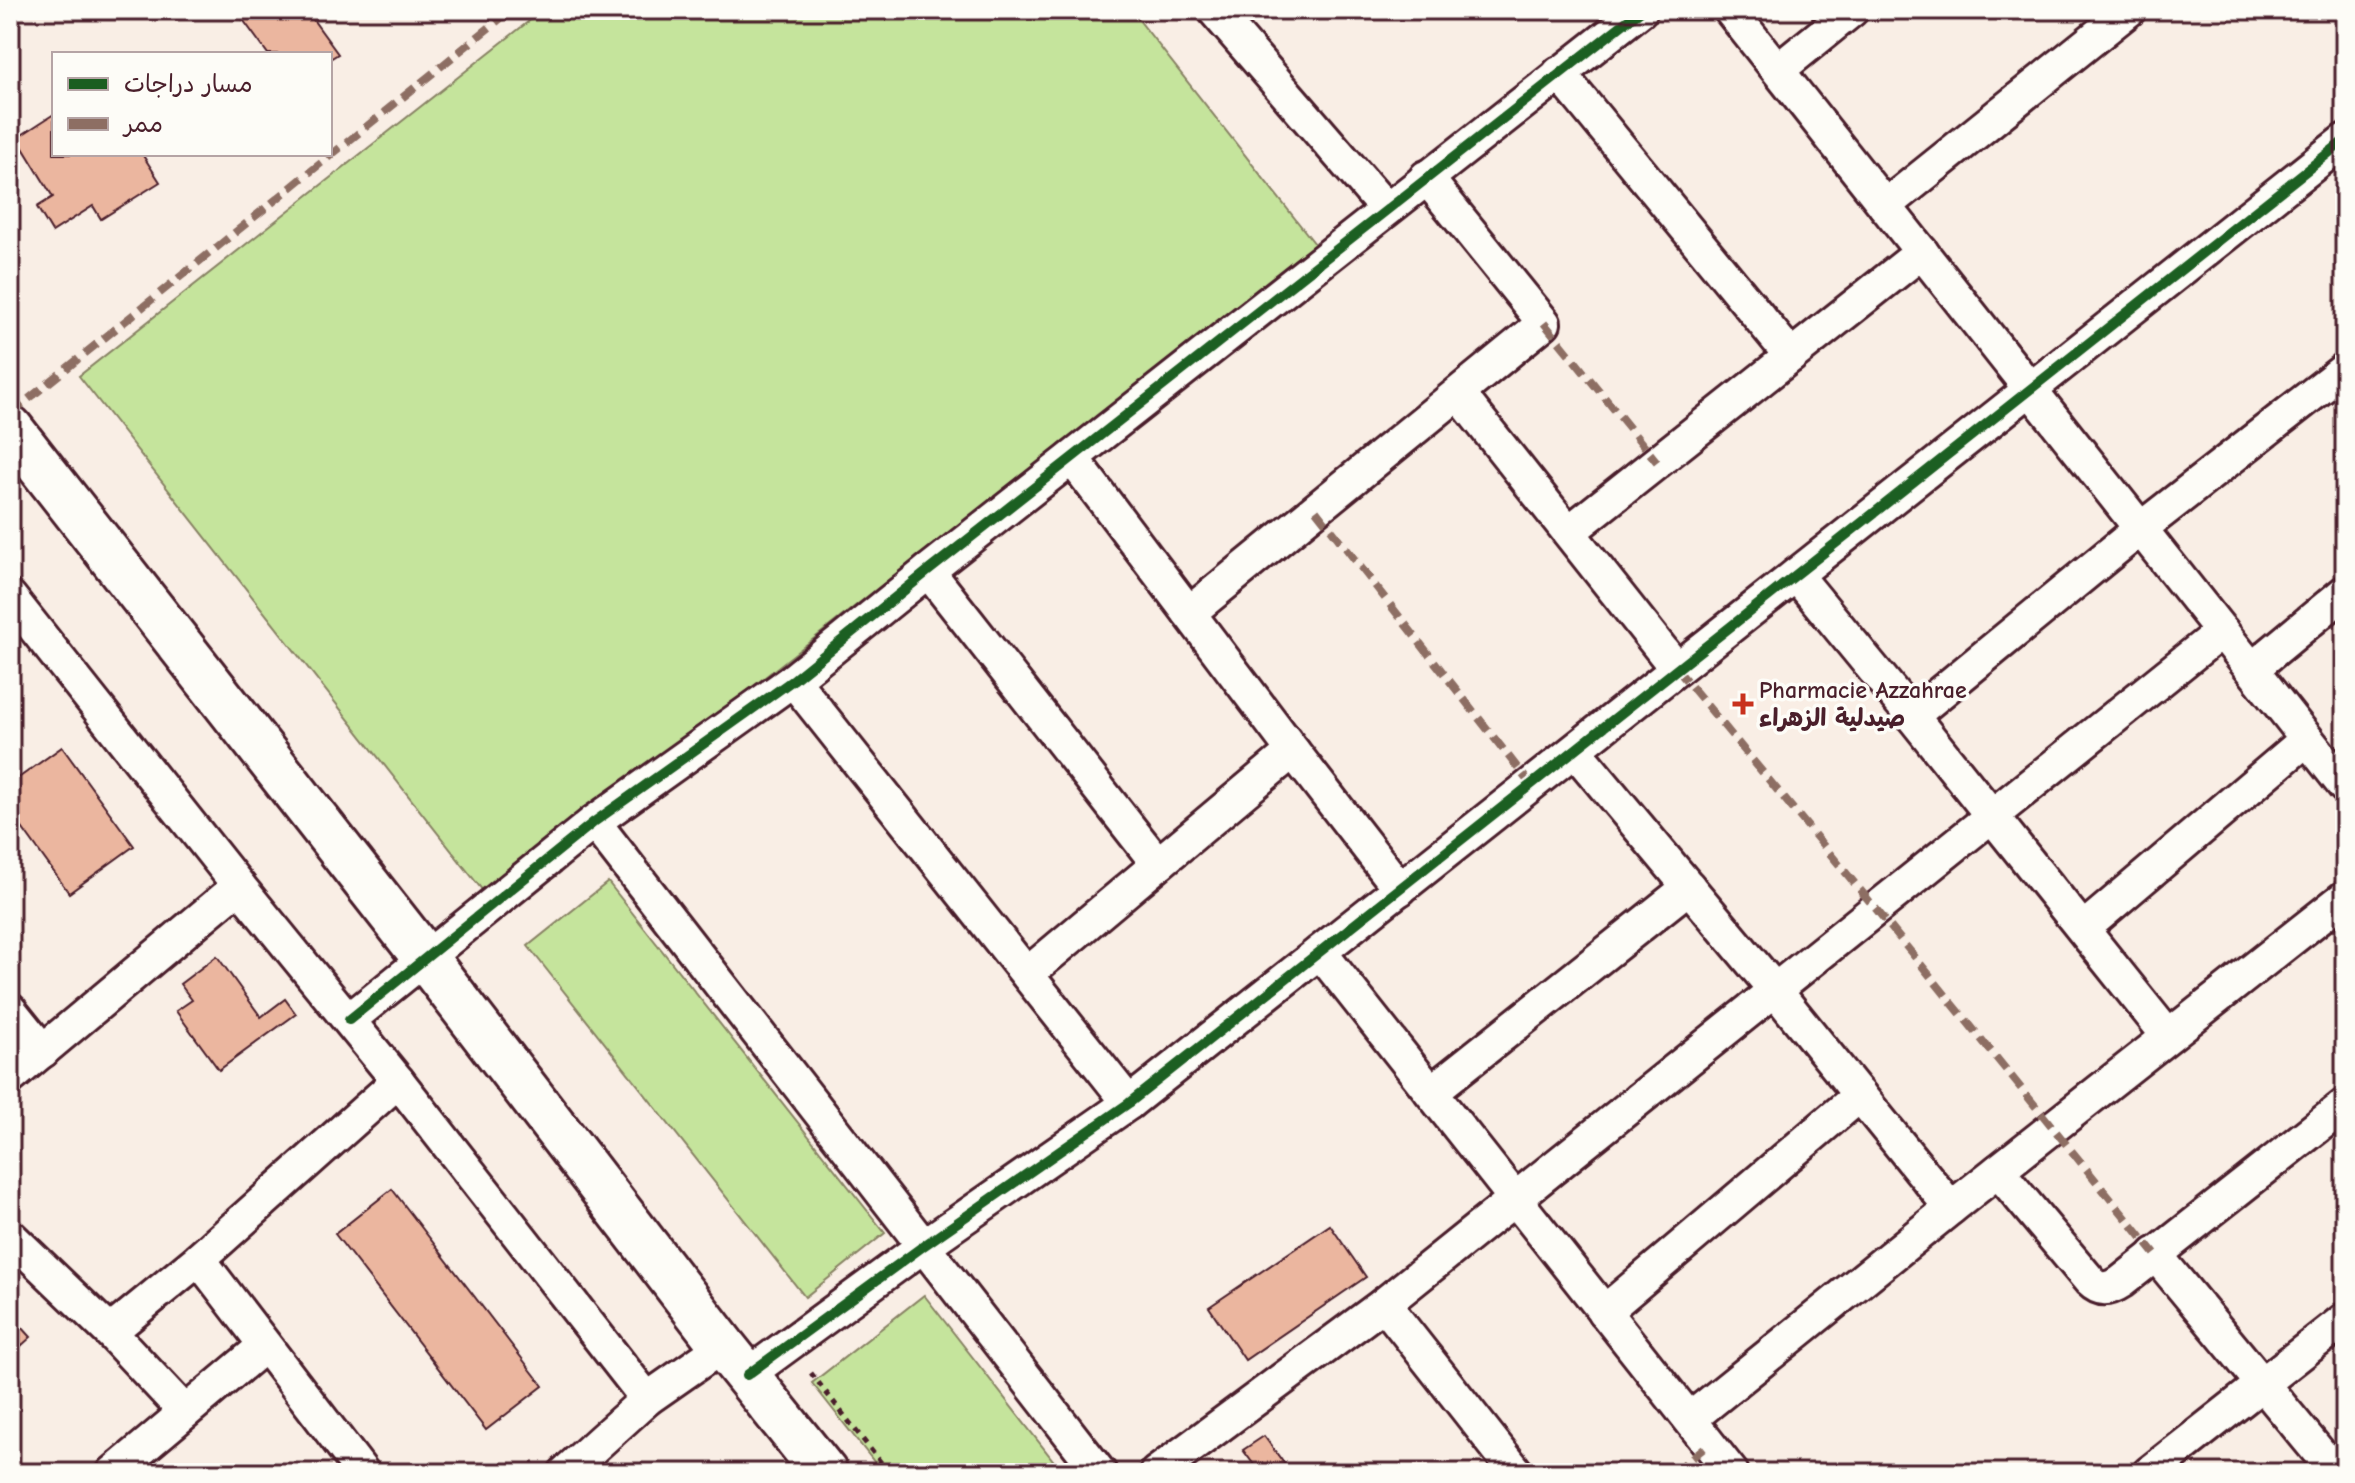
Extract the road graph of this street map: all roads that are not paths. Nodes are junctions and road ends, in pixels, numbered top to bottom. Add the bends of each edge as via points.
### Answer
1 (1641, 10) edge
2 (1730, 10) edge
3 (1852, 10) edge
4 (2129, 10) edge
5 (1230, 15) edge
6 (1778, 70) junction
7 (1559, 73) junction
8 (2345, 140) edge
9 (1426, 177) junction
10 (1885, 206) junction
11 (1386, 209) junction
12 (1922, 252) junction
13 (1791, 356) junction
14 (2345, 369) edge
15 (2031, 390) junction
16 (1459, 394) junction
17 (10, 428) edge
18 (1072, 458) junction
19 (2140, 529) junction
20 (1569, 532) junction
21 (928, 571) junction
22 (1796, 575) junction
23 (2345, 592) edge
24 (10, 597) edge
25 (1189, 613) junction
26 (2222, 631) junction
27 (1676, 668) junction
28 (2252, 669) junction
29 (793, 680) junction
30 (1912, 716) junction
31 (2307, 739) junction
32 (1293, 751) junction
33 (1575, 751) junction
34 (2345, 787) edge
35 (1993, 817) junction
36 (594, 822) junction
37 (1157, 863) junction
38 (239, 886) junction
39 (1689, 887) junction
40 (1400, 889) junction
41 (2345, 897) edge
42 (2083, 929) junction
43 (1320, 952) junction
44 (425, 958) junction
45 (1027, 974) junction
46 (1774, 989) junction
47 (10, 1010) edge
48 (349, 1020) junction
49 (2168, 1036) junction
50 (43, 1051) junction
51 (10, 1078) edge
52 (398, 1081) junction
53 (1431, 1092) junction
54 (1860, 1095) junction
55 (1129, 1103) junction
56 (2345, 1105) edge
57 (1998, 1171) junction
58 (1515, 1199) junction
59 (1951, 1208) junction
60 (10, 1236) edge
61 (922, 1247) junction
62 (2155, 1254) junction
63 (199, 1259) junction
64 (1384, 1304) junction
65 (1604, 1312) junction
66 (2345, 1319) edge
67 (110, 1332) junction
68 (264, 1346) junction
69 (735, 1361) junction
70 (2264, 1383) junction
71 (647, 1399) junction
72 (185, 1412) junction
73 (1690, 1419) junction
74 (113, 1473) edge
75 (363, 1473) edge
76 (565, 1473) edge
77 (825, 1473) edge
78 (1100, 1473) edge
79 (1156, 1473) edge
80 (1517, 1473) edge
81 (1732, 1473) edge
82 (2149, 1473) edge
83 (2336, 1473) edge

1 - 7 street
2 - 6 street
3 - 6 street
4 - 10 street
5 - 11 street
6 - 10 street
7 - 9 street
7 - 13 street
8 - 15 street
9 - 11 street
9 - 16 street via 1544,323
10 - 12 street
11 - 18 street
12 - 13 street
12 - 15 street
13 - 20 street
14 - 19 street
15 - 19 street
15 - 22 street
16 - 20 street
16 - 25 street
17 - 44 main road
18 - 21 street
18 - 25 street
19 - 26 street
19 - 30 street
20 - 27 street
21 - 29 street
21 - 37 street
22 - 27 street
22 - 30 street
23 - 28 street
24 - 38 street
25 - 32 street
26 - 28 street
26 - 35 street
27 - 33 street
28 - 31 street
29 - 36 street
29 - 45 street
30 - 35 street
31 - 34 street
31 - 42 street
32 - 37 street
32 - 40 street
33 - 39 street
33 - 40 street
35 - 42 street
35 - 46 street
36 - 44 street
36 - 61 street
37 - 45 street
38 - 48 street
38 - 50 street
39 - 46 street
39 - 53 street
40 - 43 street
41 - 49 street
42 - 49 street
43 - 53 street
43 - 55 street
44 - 48 street
44 - 69 main road
45 - 55 street
46 - 54 street
46 - 58 street
47 - 50 street
48 - 52 street
49 - 57 street
50 - 51 street
52 - 63 street
52 - 71 street
53 - 58 street
54 - 59 street
54 - 65 street
55 - 61 street
56 - 62 street
57 - 59 street
57 - 62 street via 2097,1287 2113,1287
58 - 64 street
58 - 65 street
59 - 73 street
60 - 67 street
61 - 69 street
61 - 78 street
62 - 70 street
63 - 67 street
63 - 68 street
64 - 79 street
64 - 80 street
65 - 73 street
66 - 70 street
67 - 72 street
68 - 72 street
68 - 75 street
69 - 71 street
69 - 77 main road
70 - 82 street
70 - 83 street
71 - 76 street
72 - 74 street
73 - 81 street

